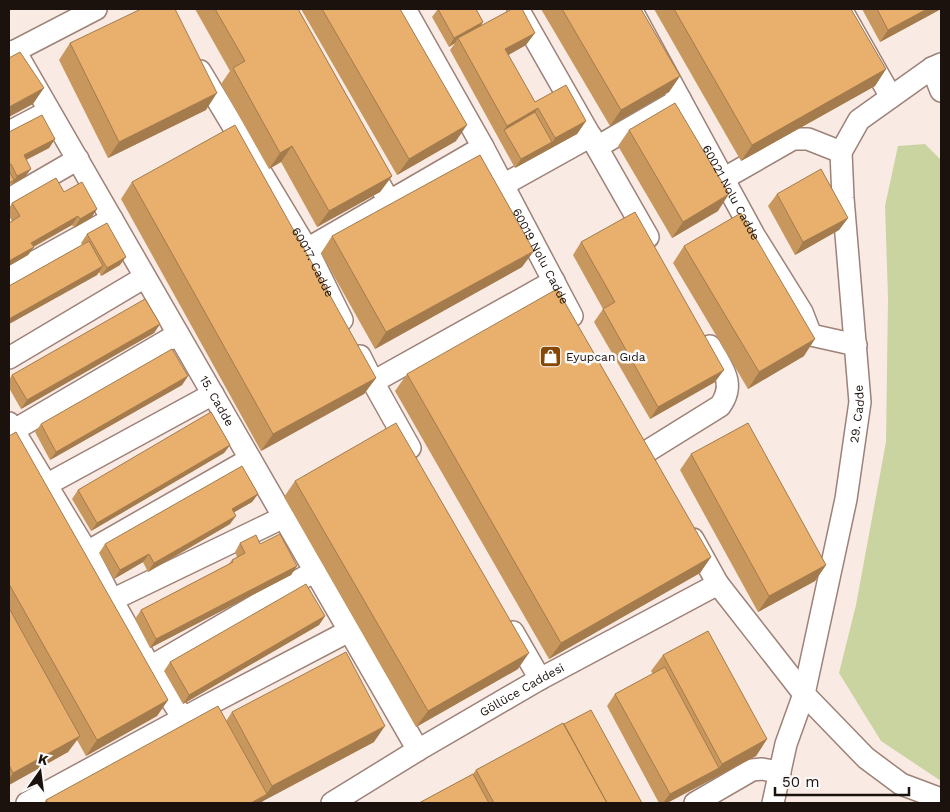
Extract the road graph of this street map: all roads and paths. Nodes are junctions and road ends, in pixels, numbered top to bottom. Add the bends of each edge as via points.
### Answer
1 (96, 9) edge
2 (405, 9) edge
3 (518, 9) edge
4 (631, 9) edge
5 (842, 9) edge
6 (12, 52) edge
7 (192, 58) edge
8 (937, 66) edge
9 (941, 91) edge
10 (890, 97) junction
11 (680, 99) junction
12 (49, 110) junction
13 (9, 132) edge
14 (594, 142) junction
15 (483, 147) junction
16 (361, 151) edge
17 (841, 152) junction
18 (78, 159) junction
19 (723, 179) junction
20 (503, 185) junction
21 (9, 199) edge
22 (389, 201) junction
23 (112, 219) junction
24 (307, 249) junction
25 (660, 258) edge
26 (9, 276) edge
27 (145, 277) junction
28 (554, 281) junction
29 (581, 332) edge
30 (178, 334) junction
31 (703, 334) edge
32 (856, 345) junction
33 (9, 358) edge
34 (373, 382) junction
35 (213, 394) junction
36 (10, 429) edge
37 (646, 451) edge
38 (250, 459) junction
39 (421, 467) edge
40 (46, 485) junction
41 (284, 517) junction
42 (686, 526) edge
43 (86, 552) junction
44 (315, 571) junction
45 (718, 584) junction
46 (112, 600) junction
47 (502, 611) edge
48 (350, 631) junction
49 (150, 668) junction
50 (540, 679) junction
51 (804, 694) junction
52 (183, 718) junction
53 (418, 750) junction
54 (780, 772) junction
55 (941, 799) edge
56 (27, 803) edge
57 (332, 803) edge
58 (695, 803) edge
59 (772, 803) edge

1 - 6 street
2 - 15 street, 60019 Nolu Cadde
3 - 14 street
4 - 11 street, 60021 Nolu Cadde
5 - 10 street
6 - 12 street, 15. Cadde
7 - 24 street, 60017. Cadde
8 - 9 street
8 - 10 street
10 - 17 street via 859,120
11 - 14 street
11 - 19 street, 60021 Nolu Cadde
12 - 13 street
12 - 18 street, 15. Cadde
14 - 20 street
14 - 25 street
15 - 20 street, 60019 Nolu Cadde
15 - 22 street
16 - 22 street
17 - 19 street via 808,140 793,139
17 - 32 street, 29. Cadde via 842,198
18 - 21 street
18 - 23 street, 15. Cadde
19 - 32 street, 60021 Nolu Cadde via 802,312 811,335
20 - 28 street, 60019 Nolu Cadde
22 - 24 street
23 - 26 street
23 - 27 street, 15. Cadde
24 - 34 street, 60017. Cadde
27 - 30 street, 15. Cadde
27 - 33 street
28 - 29 street, 60019 Nolu Cadde
28 - 34 street
30 - 35 street, 15. Cadde
30 - 36 street
31 - 37 street via 727,376 724,401
32 - 51 street, 29. Cadde via 860,402 846,499
34 - 39 street, 60017. Cadde
35 - 38 street, 15. Cadde
35 - 40 street
36 - 40 street
38 - 41 street, 15. Cadde
38 - 43 street
40 - 43 street
41 - 44 street, 15. Cadde
41 - 46 street
42 - 45 street
43 - 46 street
44 - 48 street, 15. Cadde
44 - 49 street
45 - 50 street, Göllüce Caddesi
45 - 51 street
46 - 49 street
47 - 50 street
48 - 52 street via 208,715
48 - 53 street, 15. Cadde
49 - 52 street
50 - 53 street, Göllüce Caddesi
51 - 54 street, 29. Cadde
51 - 55 street via 866,758 901,784
52 - 56 street
53 - 57 street, Göllüce Caddesi
54 - 58 street via 752,770
54 - 59 street, 29. Cadde

